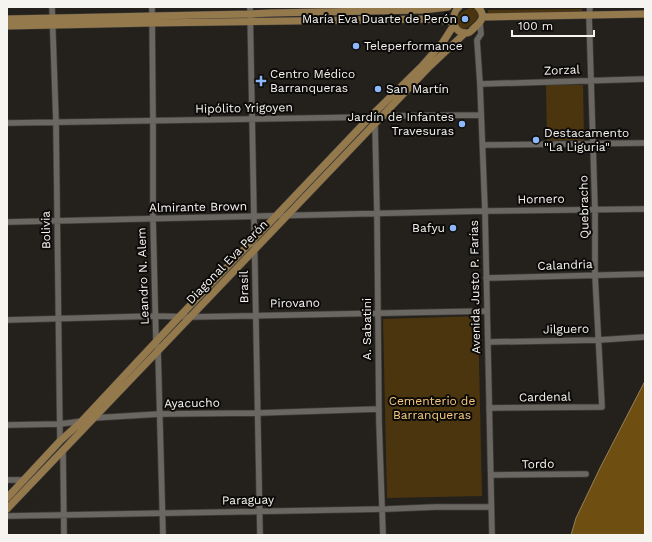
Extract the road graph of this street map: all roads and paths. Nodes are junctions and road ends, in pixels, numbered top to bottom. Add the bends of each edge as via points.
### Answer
1 (52, 7) edge
2 (152, 7) edge
3 (448, 7) edge
4 (459, 7) edge
5 (347, 9) edge
6 (590, 11) edge
7 (250, 14) edge
8 (482, 14) edge
9 (645, 14) edge
10 (7, 19) edge
11 (152, 19) junction
12 (347, 20) junction
13 (52, 22) junction
14 (454, 23) junction
15 (7, 26) edge
16 (467, 33) junction
17 (477, 40) junction
18 (645, 79) edge
19 (591, 80) junction
20 (480, 84) junction
21 (482, 114) junction
22 (382, 116) junction
23 (370, 117) junction
24 (252, 118) junction
25 (153, 120) junction
26 (56, 122) junction
27 (7, 123) edge
28 (375, 124) junction
29 (645, 143) edge
30 (482, 145) junction
31 (594, 145) junction
32 (645, 209) edge
33 (595, 210) junction
34 (484, 211) junction
35 (377, 214) junction
36 (254, 216) junction
37 (277, 216) junction
38 (286, 216) junction
39 (153, 219) junction
40 (57, 221) junction
41 (7, 222) edge
42 (254, 240) junction
43 (255, 249) junction
44 (645, 274) edge
45 (596, 275) junction
46 (486, 278) junction
47 (487, 311) junction
48 (378, 313) junction
49 (256, 315) junction
50 (156, 316) junction
51 (180, 316) junction
52 (190, 316) junction
53 (58, 319) junction
54 (7, 320) edge
55 (645, 337) edge
56 (599, 340) junction
57 (156, 341) junction
58 (488, 342) junction
59 (158, 350) junction
60 (602, 407) joint
61 (489, 408) junction
62 (379, 409) junction
63 (258, 413) junction
64 (160, 414) junction
65 (94, 418) junction
66 (81, 422) junction
67 (60, 424) junction
68 (7, 425) edge
69 (60, 441) junction
70 (63, 450) junction
71 (586, 474) dead end
72 (491, 475) junction
73 (7, 480) edge
74 (24, 480) junction
75 (7, 498) edge
76 (490, 507) junction
77 (7, 509) edge
78 (382, 509) junction
79 (260, 511) junction
80 (163, 513) junction
81 (64, 515) junction
82 (7, 516) edge
83 (64, 535) edge
84 (163, 535) edge
85 (260, 535) edge
86 (383, 535) edge
87 (492, 535) edge

1 - 13 street, Bolivia
2 - 11 street, Leandro N. Alem
3 - 5 main road via 423,10
4 - 14 main road, Diagonal Eva Perón via 454,12
5 - 7 main road
5 - 12 street
6 - 8 main road
6 - 9 main road
6 - 19 street, Quebracho
7 - 11 main road
7 - 12 main road
7 - 24 street, Brasil
8 - 16 main road, Diagonal Eva Perón
8 - 17 street, Avenida Justo P. Farías via 481,34
10 - 13 main road
11 - 13 main road
11 - 25 street, Leandro N. Alem
12 - 14 main road via 430,19
13 - 15 main road
13 - 26 street, Bolivia
14 - 16 main road via 459,31
14 - 23 main road, Diagonal Eva Perón via 443,42 422,66
16 - 17 street
16 - 22 main road, Diagonal Eva Perón via 428,68
17 - 20 street, Avenida Justo P. Farías
18 - 19 street, Zorzal
19 - 20 street, Zorzal
19 - 31 street, Quebracho
20 - 21 street, Avenida Justo P. Farías
21 - 22 street, Hipólito Yrigoyen
21 - 30 street, Avenida Justo P. Farías
22 - 23 street, Hipólito Yrigoyen
22 - 28 main road, Diagonal Eva Perón
23 - 24 street, Hipólito Yrigoyen
23 - 37 main road, Diagonal Eva Perón
24 - 25 street, Hipólito Yrigoyen
24 - 36 street, Brasil
25 - 26 street, Hipólito Yrigoyen
25 - 39 street, Leandro N. Alem
26 - 27 street, Hipólito Yrigoyen
26 - 40 street, Bolivia
28 - 35 street, A. Sabatini
28 - 38 main road, Diagonal Eva Perón
29 - 31 street
30 - 31 street
30 - 34 street, Avenida Justo P. Farías
31 - 33 street, Quebracho
32 - 33 street, Hornero
33 - 34 street, Hornero
33 - 45 street, Quebracho
34 - 35 street, Almirante Brown
34 - 46 street, Avenida Justo P. Farías
35 - 38 street, Almirante Brown
35 - 48 street, A. Sabatini
36 - 37 street, Almirante Brown
36 - 39 street, Almirante Brown
36 - 42 street, Brasil
37 - 38 street, Almirante Brown
37 - 42 main road, Diagonal Eva Perón
38 - 43 main road, Diagonal Eva Perón
39 - 40 street, Almirante Brown
39 - 50 street, Leandro N. Alem
40 - 41 street, Almirante Brown
40 - 53 street, Bolivia
42 - 43 street, Brasil
42 - 51 main road, Diagonal Eva Perón
43 - 49 street, Brasil
43 - 52 main road, Diagonal Eva Perón
44 - 45 street, Calandria
45 - 46 street, Calandria
45 - 56 street, Quebracho
46 - 47 street, Avenida Justo P. Farías
47 - 48 street, Pirovano
47 - 58 street, Avenida Justo P. Farías
48 - 49 street, Pirovano
48 - 62 street, A. Sabatini
49 - 52 street, Pirovano
49 - 63 street, Brasil
50 - 51 street, Pirovano
50 - 53 street, Pirovano
50 - 57 street, Leandro N. Alem
51 - 52 street, Pirovano
51 - 57 main road, Diagonal Eva Perón
52 - 59 main road, Diagonal Eva Perón
53 - 54 street, Pirovano
53 - 67 street, Bolivia
55 - 56 street, Jilguero
56 - 58 street, Jilguero
56 - 60 street, Quebracho
57 - 59 street, Leandro N. Alem
57 - 66 main road, Diagonal Eva Perón
58 - 61 street, Avenida Justo P. Farías
59 - 64 street, Leandro N. Alem
59 - 65 main road, Diagonal Eva Perón
60 - 61 street, Cardenal
61 - 72 street, Avenida Justo P. Farías
62 - 63 street, Ayacucho
62 - 78 street, A. Sabatini
63 - 64 street, Ayacucho
63 - 79 street, Brasil
64 - 65 street, Ayacucho
64 - 80 street, Leandro N. Alem
65 - 66 street, Ayacucho
65 - 70 main road, Diagonal Eva Perón
66 - 67 street, Ayacucho
66 - 69 main road, Diagonal Eva Perón
67 - 68 street, Ayacucho
67 - 69 street, Bolivia
69 - 74 main road, Diagonal Eva Perón
70 - 77 main road, Diagonal Eva Perón
70 - 81 street
71 - 72 street, Tordo
72 - 76 street, Avenida Justo P. Farías
73 - 74 street
74 - 75 main road, Diagonal Eva Perón
76 - 78 street, Paraguay
76 - 87 street, Avenida Justo P. Farías
78 - 79 street, Paraguay
78 - 86 street, A. Sabatini
79 - 80 street, Paraguay
79 - 85 street, Brasil
80 - 81 street, Paraguay
80 - 84 street, Leandro N. Alem
81 - 82 street, Paraguay
81 - 83 street

